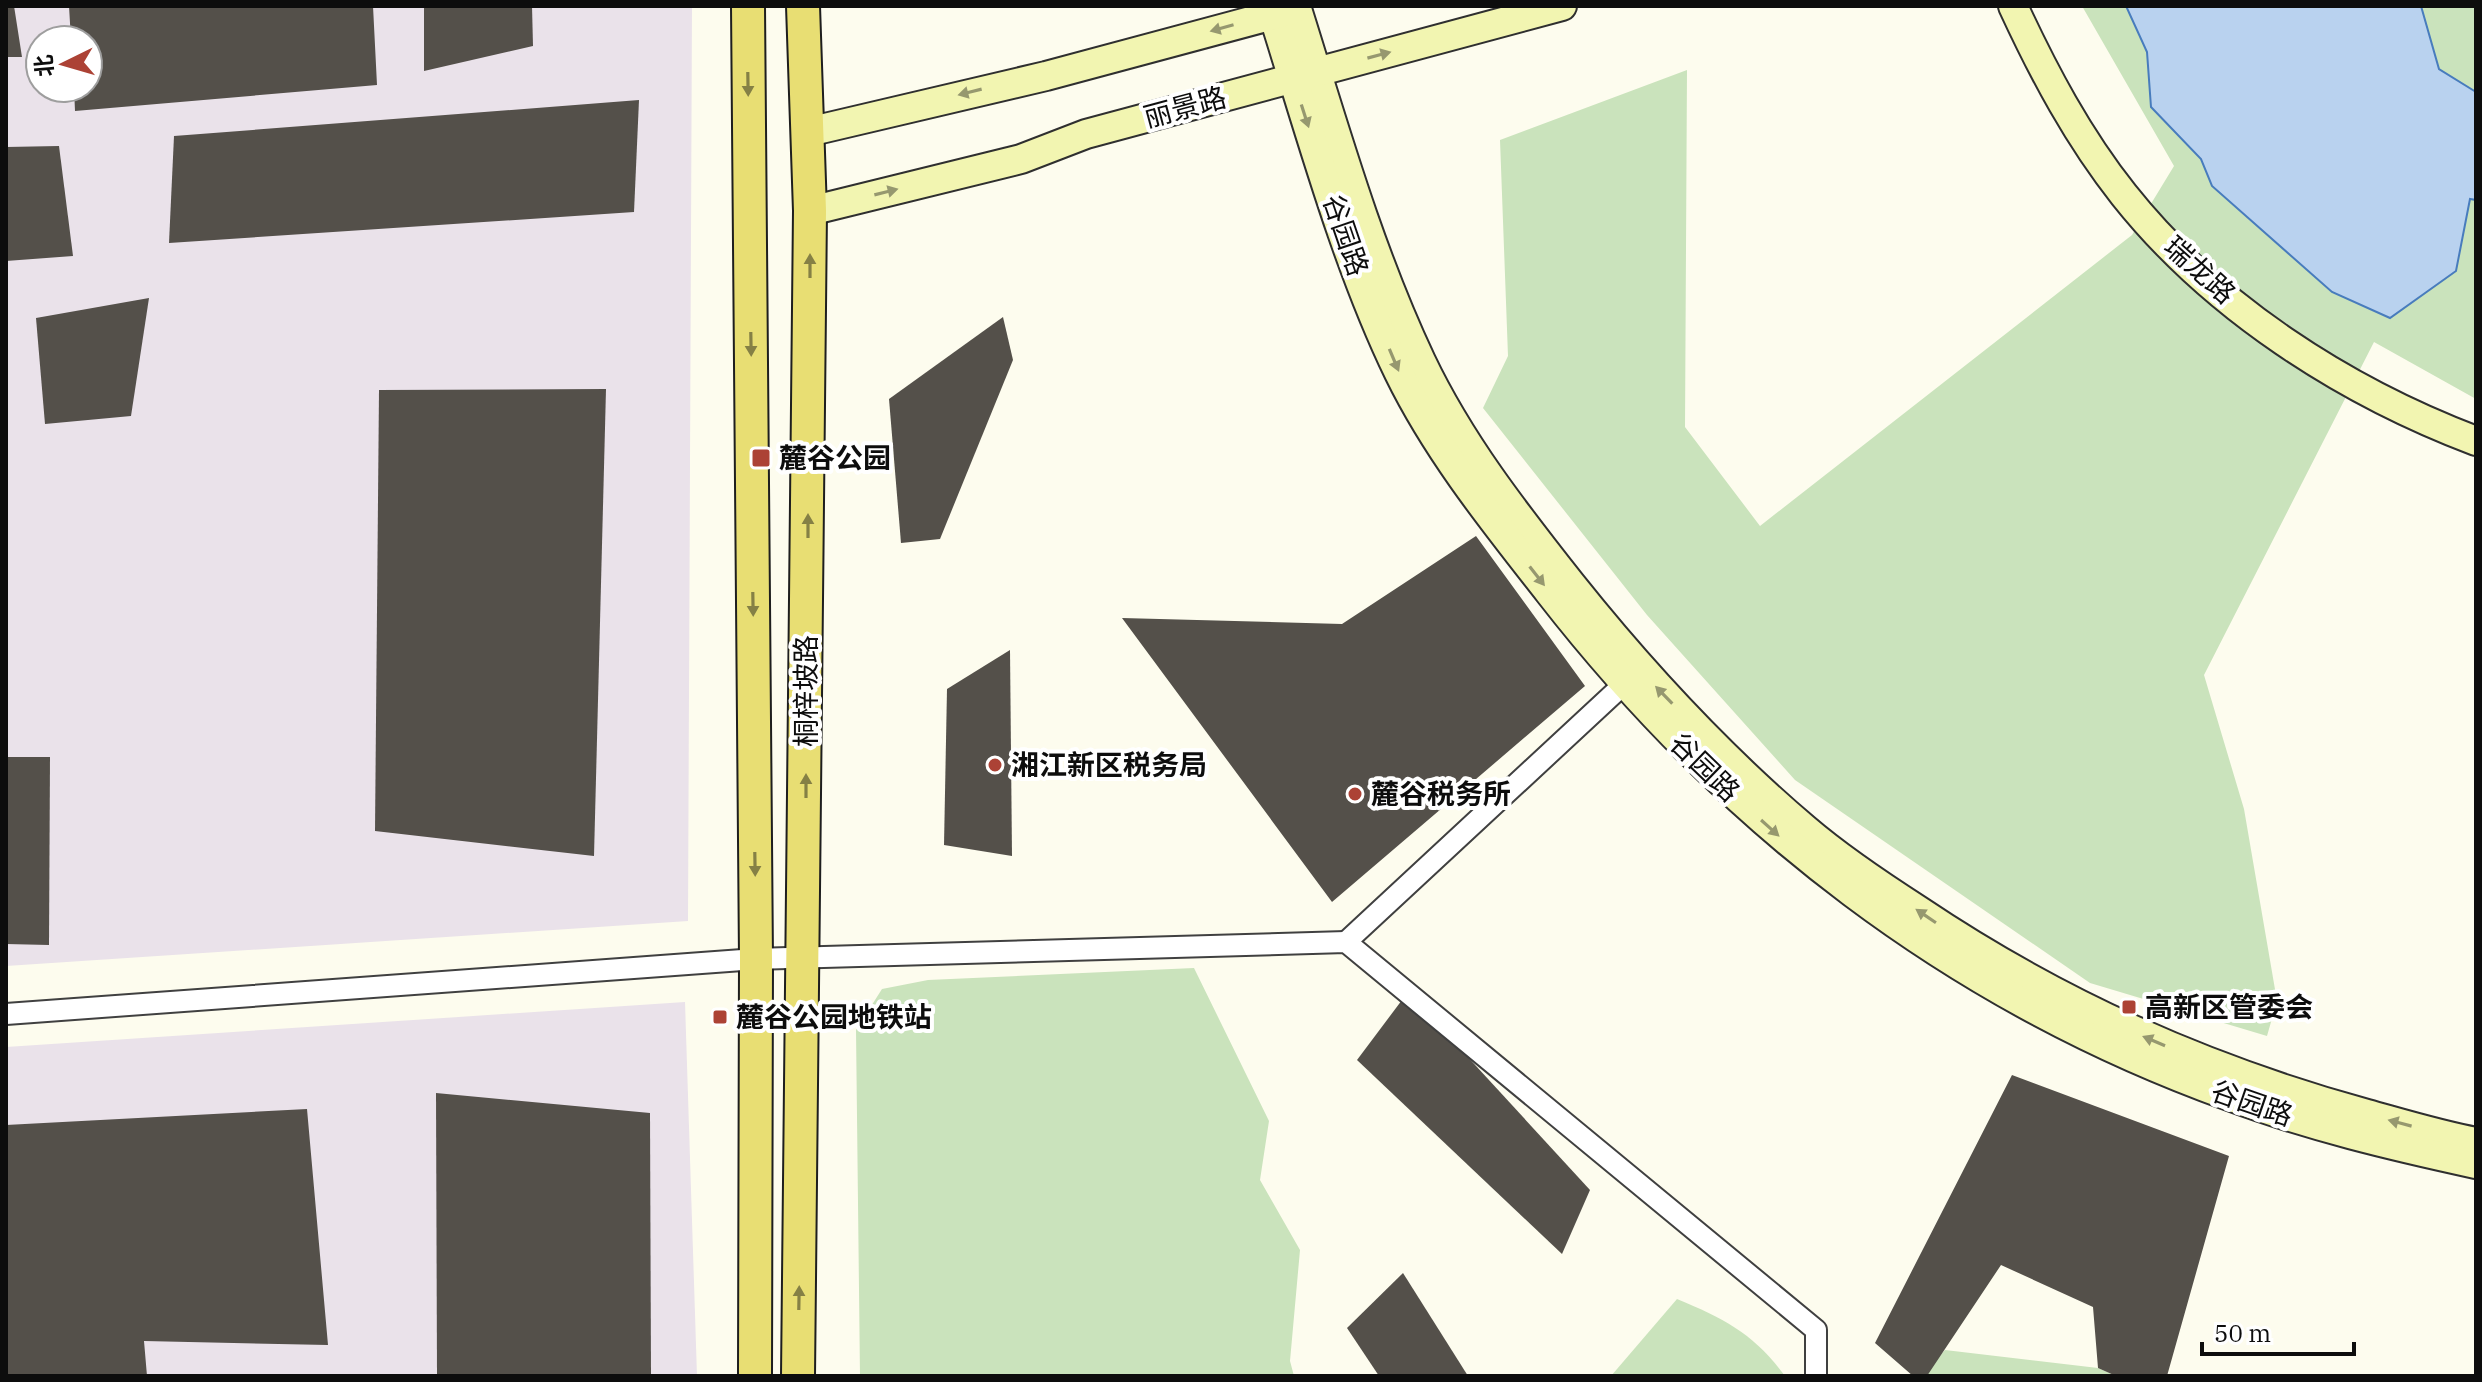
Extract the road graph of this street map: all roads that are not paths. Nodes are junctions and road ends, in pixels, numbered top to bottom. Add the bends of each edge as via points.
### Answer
1 (748, 6) edge
2 (803, 6) edge
3 (1562, 6) edge
4 (2013, 6) edge
5 (2028, 6) edge
6 (1292, 10) edge
7 (1305, 75) junction
8 (808, 132) junction
9 (810, 211) junction
10 (2476, 427) edge
11 (2476, 441) edge
12 (1624, 684) junction
13 (1346, 942) junction
14 (756, 959) junction
15 (804, 959) junction
16 (6, 1014) edge
17 (2476, 1142) edge
18 (2476, 1164) edge
19 (755, 1376) edge
20 (798, 1376) edge
21 (1816, 1376) edge

1 -> 14 main road, 桐梓坡路
2 - 8 main road, 桐梓坡路
7 -> 3 main road, 丽景路
4 - 11 main road, 瑞龙路 via 2047,80 2087,144 2125,197 2178,253 2235,303 2331,373
5 - 10 main road, 瑞龙路 via 2097,138 2184,242 2305,341 2373,381
6 - 7 main road, 谷园路
6 -> 8 main road
9 -> 7 main road, 丽景路 via 1021,159 1086,134
7 -> 12 main road, 谷园路 via 1369,301 1398,372 1507,538
17 -> 7 main road, 谷园路 via 2315,1100 2113,1024 2030,980 1873,881 1808,832 1658,689 1473,453 1422,362
8 - 9 main road, 桐梓坡路
15 -> 9 main road, 桐梓坡路
12 - 13 street
12 -> 18 main road, 谷园路 via 1697,762 1797,852 1862,902 2022,1002 2100,1043 2229,1097
13 - 15 street
13 - 21 street via 1816,1330
14 - 15 street
14 - 16 street
14 - 19 main road, 桐梓坡路
20 -> 15 main road, 桐梓坡路

